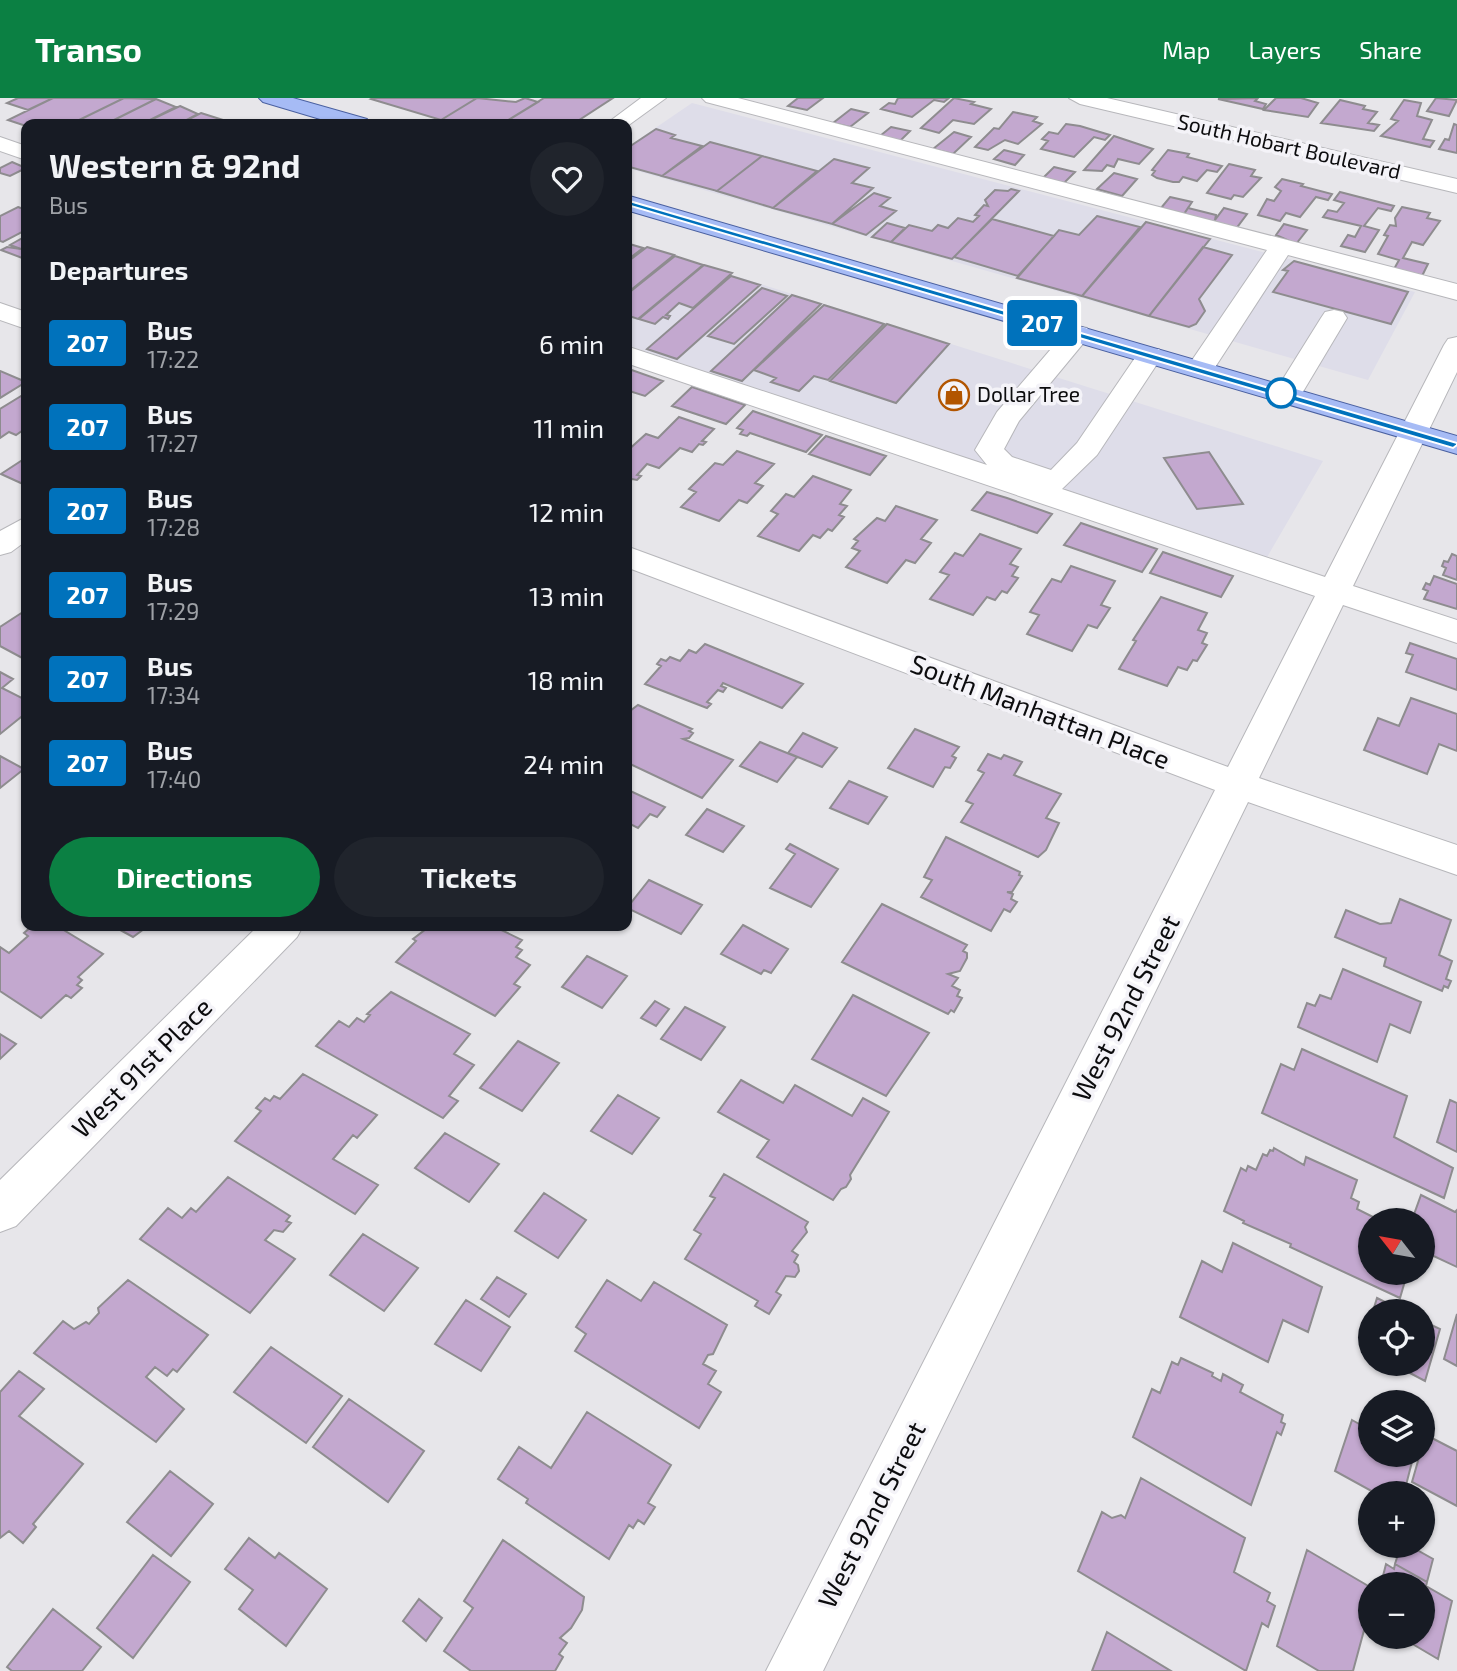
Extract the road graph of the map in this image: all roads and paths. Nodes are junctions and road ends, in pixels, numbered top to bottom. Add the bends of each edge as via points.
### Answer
1 (270, 98) edge
2 (655, 98) edge
3 (713, 98) edge
4 (1080, 98) edge
5 (342, 119) edge
6 (624, 119) edge
7 (0, 144) edge
8 (21, 151) edge
9 (1457, 186) edge
10 (632, 204) edge
11 (1282, 246) junction
12 (1457, 292) edge
13 (0, 311) edge
14 (1334, 318) dead end
15 (21, 319) edge
16 (1078, 334) junction
17 (1457, 345) edge
18 (1150, 355) junction
19 (632, 357) edge
20 (1200, 369) junction
21 (1287, 395) junction
22 (1414, 433) junction
23 (1457, 445) edge
24 (21, 530) edge
25 (0, 545) edge
26 (632, 567) edge
27 (1335, 590) junction
28 (1457, 632) edge
29 (1237, 786) junction
30 (1457, 860) edge
31 (278, 931) edge
32 (0, 1210) edge
33 (794, 1671) edge

1 - 5 main road
2 - 6 street
3 - 11 street
4 - 9 street, South Hobart Boulevard
7 - 8 street
10 - 16 main road
11 - 12 street
11 - 20 street
13 - 15 street
14 - 21 street
16 - 18 main road
16 - 18 street via 1007,418 989,450 1002,463 1056,482 1087,449
17 - 22 street, West 92nd Street
18 - 20 main road
19 - 27 street
20 - 21 main road
21 - 22 main road
22 - 23 main road
22 - 27 street, West 92nd Street
24 - 25 street
26 - 29 street, South Manhattan Place
27 - 28 street
27 - 29 street, West 92nd Street
29 - 30 street, South Manhattan Place
29 - 33 street, West 92nd Street
31 - 32 street, West 91st Place

